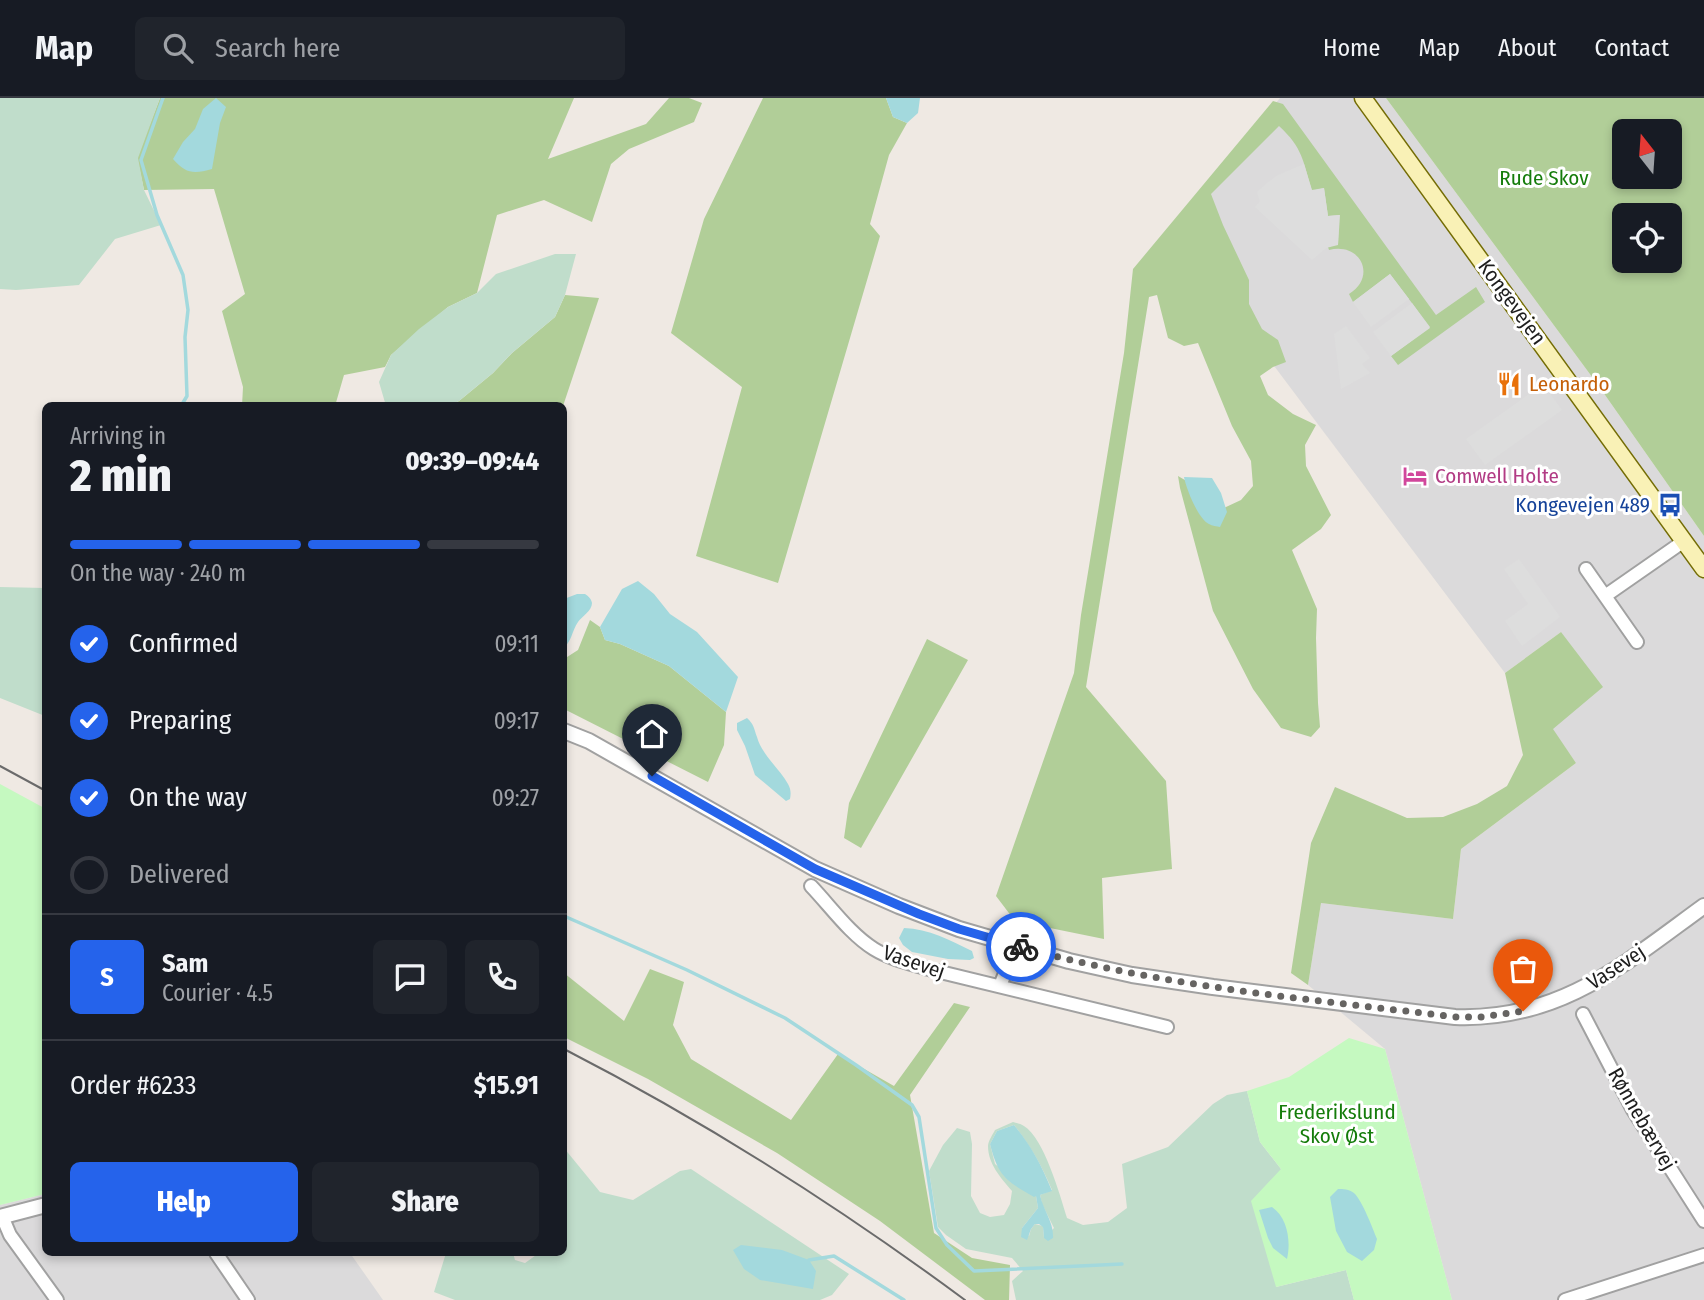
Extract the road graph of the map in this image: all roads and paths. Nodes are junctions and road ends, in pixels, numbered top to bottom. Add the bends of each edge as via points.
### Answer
1 (1363, 98) edge
2 (1684, 541) junction
3 (1586, 569) dead end
4 (1704, 569) edge
5 (1605, 596) junction
6 (1637, 642) dead end
7 (567, 731) edge
8 (811, 887) dead end
9 (1704, 906) edge
10 (1021, 947) junction
11 (1000, 986) junction
12 (1583, 1014) dead end
13 (1167, 1027) dead end
14 (42, 1206) edge
15 (1, 1216) edge
16 (1704, 1221) edge
17 (1704, 1255) edge
18 (218, 1256) edge
19 (57, 1300) edge
20 (248, 1300) edge
21 (1565, 1300) edge

1 - 2 main road, Kongevejen
2 - 4 main road, Kongevejen
2 - 5 street
3 - 5 street
5 - 6 street
7 - 10 street, Vasevej via 815,869 935,920
8 - 11 street, Vasevej via 875,950
9 - 10 street, Vasevej via 1578,992 1523,1011 1481,1017 1132,975
10 - 11 street
11 - 13 street, Vasevej
12 - 16 street, Rønnebærvej via 1633,1110
14 - 15 street
15 - 19 street
17 - 21 street
18 - 20 street

